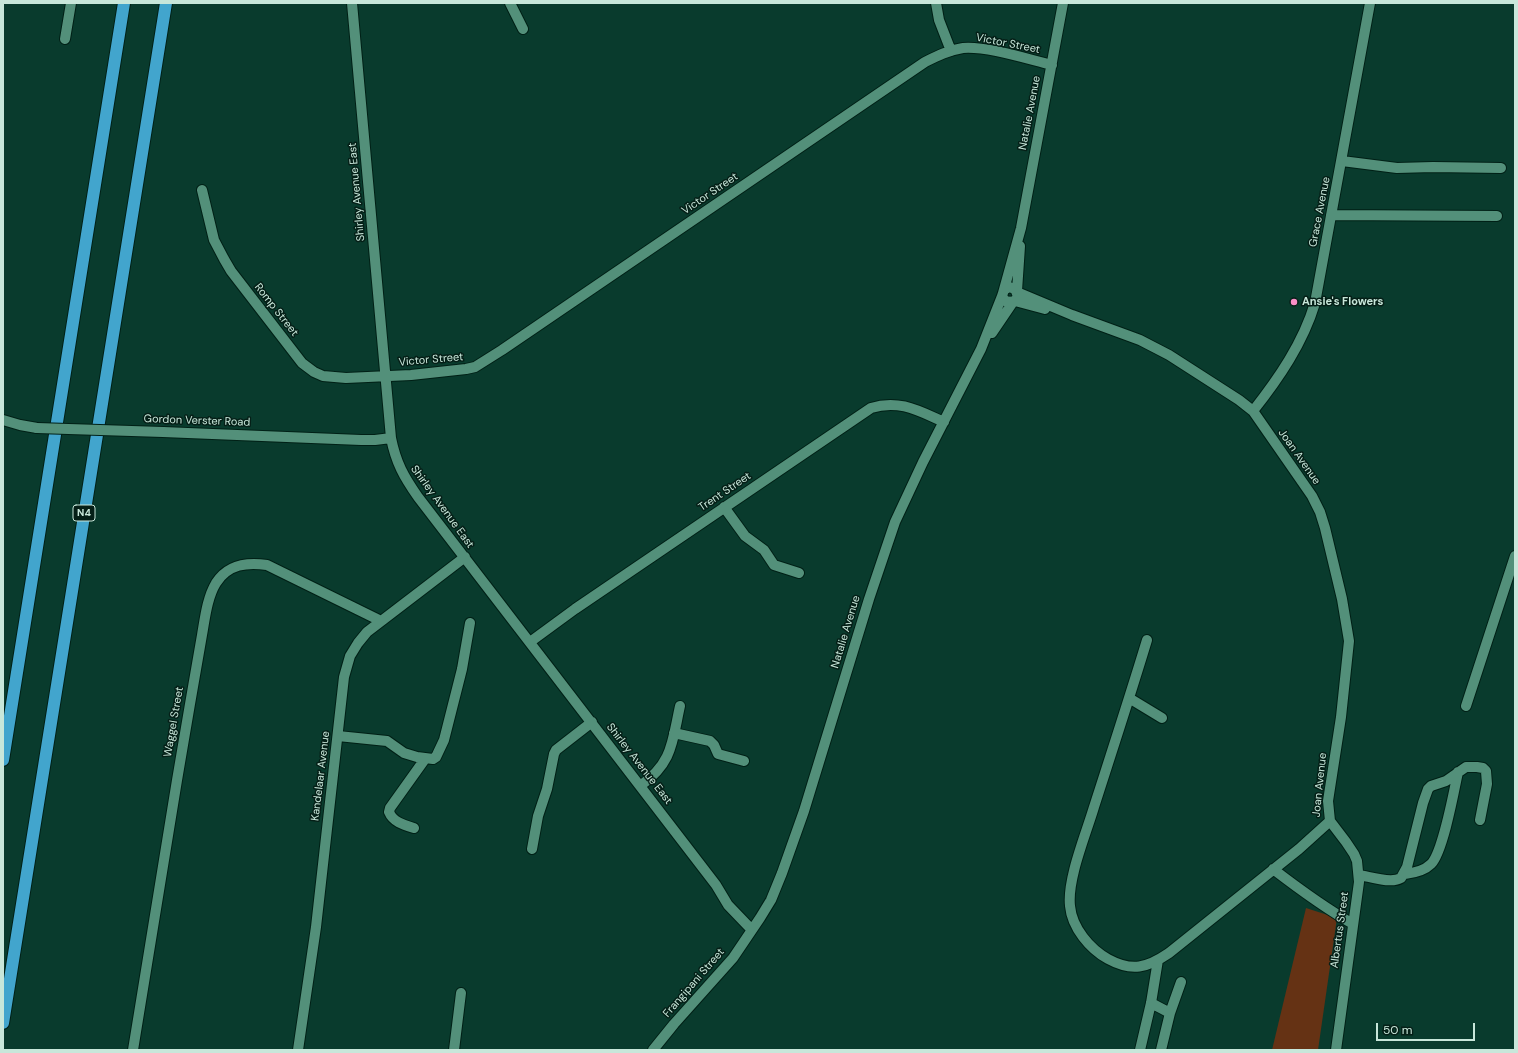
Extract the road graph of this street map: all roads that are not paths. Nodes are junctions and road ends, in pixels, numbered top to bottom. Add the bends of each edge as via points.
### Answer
1 (71, 3) edge
2 (124, 3) edge
3 (166, 3) edge
4 (352, 3) edge
5 (510, 3) edge
6 (936, 3) edge
7 (1063, 3) edge
8 (1370, 3) edge
9 (523, 29) dead end
10 (65, 39) dead end
11 (951, 51) junction
12 (1052, 64) junction
13 (1342, 161) junction
14 (1501, 168) dead end
15 (202, 190) dead end
16 (1332, 215) junction
17 (1497, 216) dead end
18 (1021, 228) junction
19 (1003, 293) junction
20 (1015, 297) junction
21 (981, 349) junction
22 (386, 376) junction
23 (1253, 411) junction
24 (3, 420) edge
25 (944, 422) junction
26 (392, 438) junction
27 (724, 508) junction
28 (1515, 556) edge
29 (465, 557) junction
30 (799, 573) dead end
31 (381, 621) junction
32 (470, 623) dead end
33 (1147, 640) dead end
34 (530, 642) junction
35 (1129, 698) junction
36 (680, 706) dead end
37 (1466, 706) dead end
38 (1162, 718) dead end
39 (592, 722) junction
40 (674, 733) junction
41 (338, 736) junction
42 (424, 759) junction
43 (3, 760) edge
44 (744, 761) dead end
45 (1458, 772) junction
46 (640, 786) junction
47 (1480, 820) dead end
48 (1330, 821) junction
49 (414, 828) dead end
50 (532, 849) dead end
51 (1273, 869) junction
52 (1405, 874) junction
53 (1359, 875) junction
54 (1353, 924) junction
55 (752, 930) junction
56 (1158, 960) junction
57 (1181, 982) dead end
58 (461, 993) dead end
59 (1152, 1003) junction
60 (1170, 1013) junction
61 (3, 1023) edge
62 (133, 1050) edge
63 (298, 1050) edge
64 (454, 1050) edge
65 (653, 1050) edge
66 (1140, 1050) edge
67 (1161, 1050) edge
68 (1336, 1050) edge

1 - 10 street
2 - 43 highway
3 - 61 highway, N4
4 - 22 street, Shirley Avenue East
5 - 9 street
6 - 11 street via 939,20
7 - 12 street, Natalie Avenue
8 - 13 street, Grace Avenue
11 - 12 street, Victor Street via 974,48
11 - 22 street, Victor Street via 925,62 480,365 471,369
12 - 18 street, Natalie Avenue
13 - 14 street via 1397,168
13 - 16 street, Grace Avenue
15 - 22 street, Romp Street via 214,240 224,259 302,363 323,376
16 - 17 street
16 - 23 street, Grace Avenue via 1315,303 1307,327 1291,357
18 - 19 street, Natalie Avenue
18 - 20 street, Natalie Avenue
19 - 20 street, Joan Avenue via 1006,288 1012,287
19 - 21 street, Natalie Avenue
20 - 21 street, Natalie Avenue
20 - 23 street, Joan Avenue via 1147,343 1221,388
21 - 25 street, Natalie Avenue
22 - 26 street, Shirley Avenue East
23 - 48 street, Joan Avenue via 1312,496 1320,512 1347,623 1349,645 1328,801
24 - 26 street, Gordon Verster Road, bridge via 37,428 361,440
25 - 27 street, Trent Street via 905,406 883,405 871,408
25 - 55 street, Natalie Avenue via 901,506 869,600 802,818 778,885
26 - 29 street, Shirley Avenue East via 395,456 409,485
27 - 30 street via 745,536 764,550 774,565
27 - 34 street, Trent Street
28 - 37 street
29 - 31 street, Kandelaar Avenue
29 - 34 street, Shirley Avenue East
31 - 41 street, Kandelaar Avenue via 362,638 350,656 344,677
31 - 62 street, Waggel Street via 267,565 238,565 227,571 216,584 208,601
32 - 42 street via 462,669 444,740 436,757
33 - 35 street, Joan Avenue
34 - 39 street, Shirley Avenue East
35 - 38 street
35 - 56 street, Joan Avenue via 1073,876 1070,906 1078,929 1093,947 1115,963 1144,966
36 - 40 street
39 - 46 street, Shirley Avenue East
39 - 50 street via 554,754
40 - 44 street via 710,741 718,754
40 - 46 street via 667,758 655,775
41 - 42 street via 387,741 404,753
41 - 63 street, Kandelaar Avenue via 316,927
42 - 49 street via 389,812 393,819
45 - 47 street via 1470,766 1486,771 1487,784
45 - 52 street via 1428,789
45 - 52 street via 1436,859 1428,867
46 - 55 street, Shirley Avenue East via 716,884 728,905
48 - 51 street, Joan Avenue
48 - 53 street, Albertus Street via 1354,854
51 - 54 street via 1307,895
51 - 56 street, Joan Avenue
52 - 53 street via 1394,880
53 - 54 street, Albertus Street
54 - 68 street, Albertus Street
55 - 65 street, Frangipani Street via 733,958
56 - 59 street
57 - 60 street
58 - 64 street
59 - 60 street
59 - 66 street
60 - 67 street

